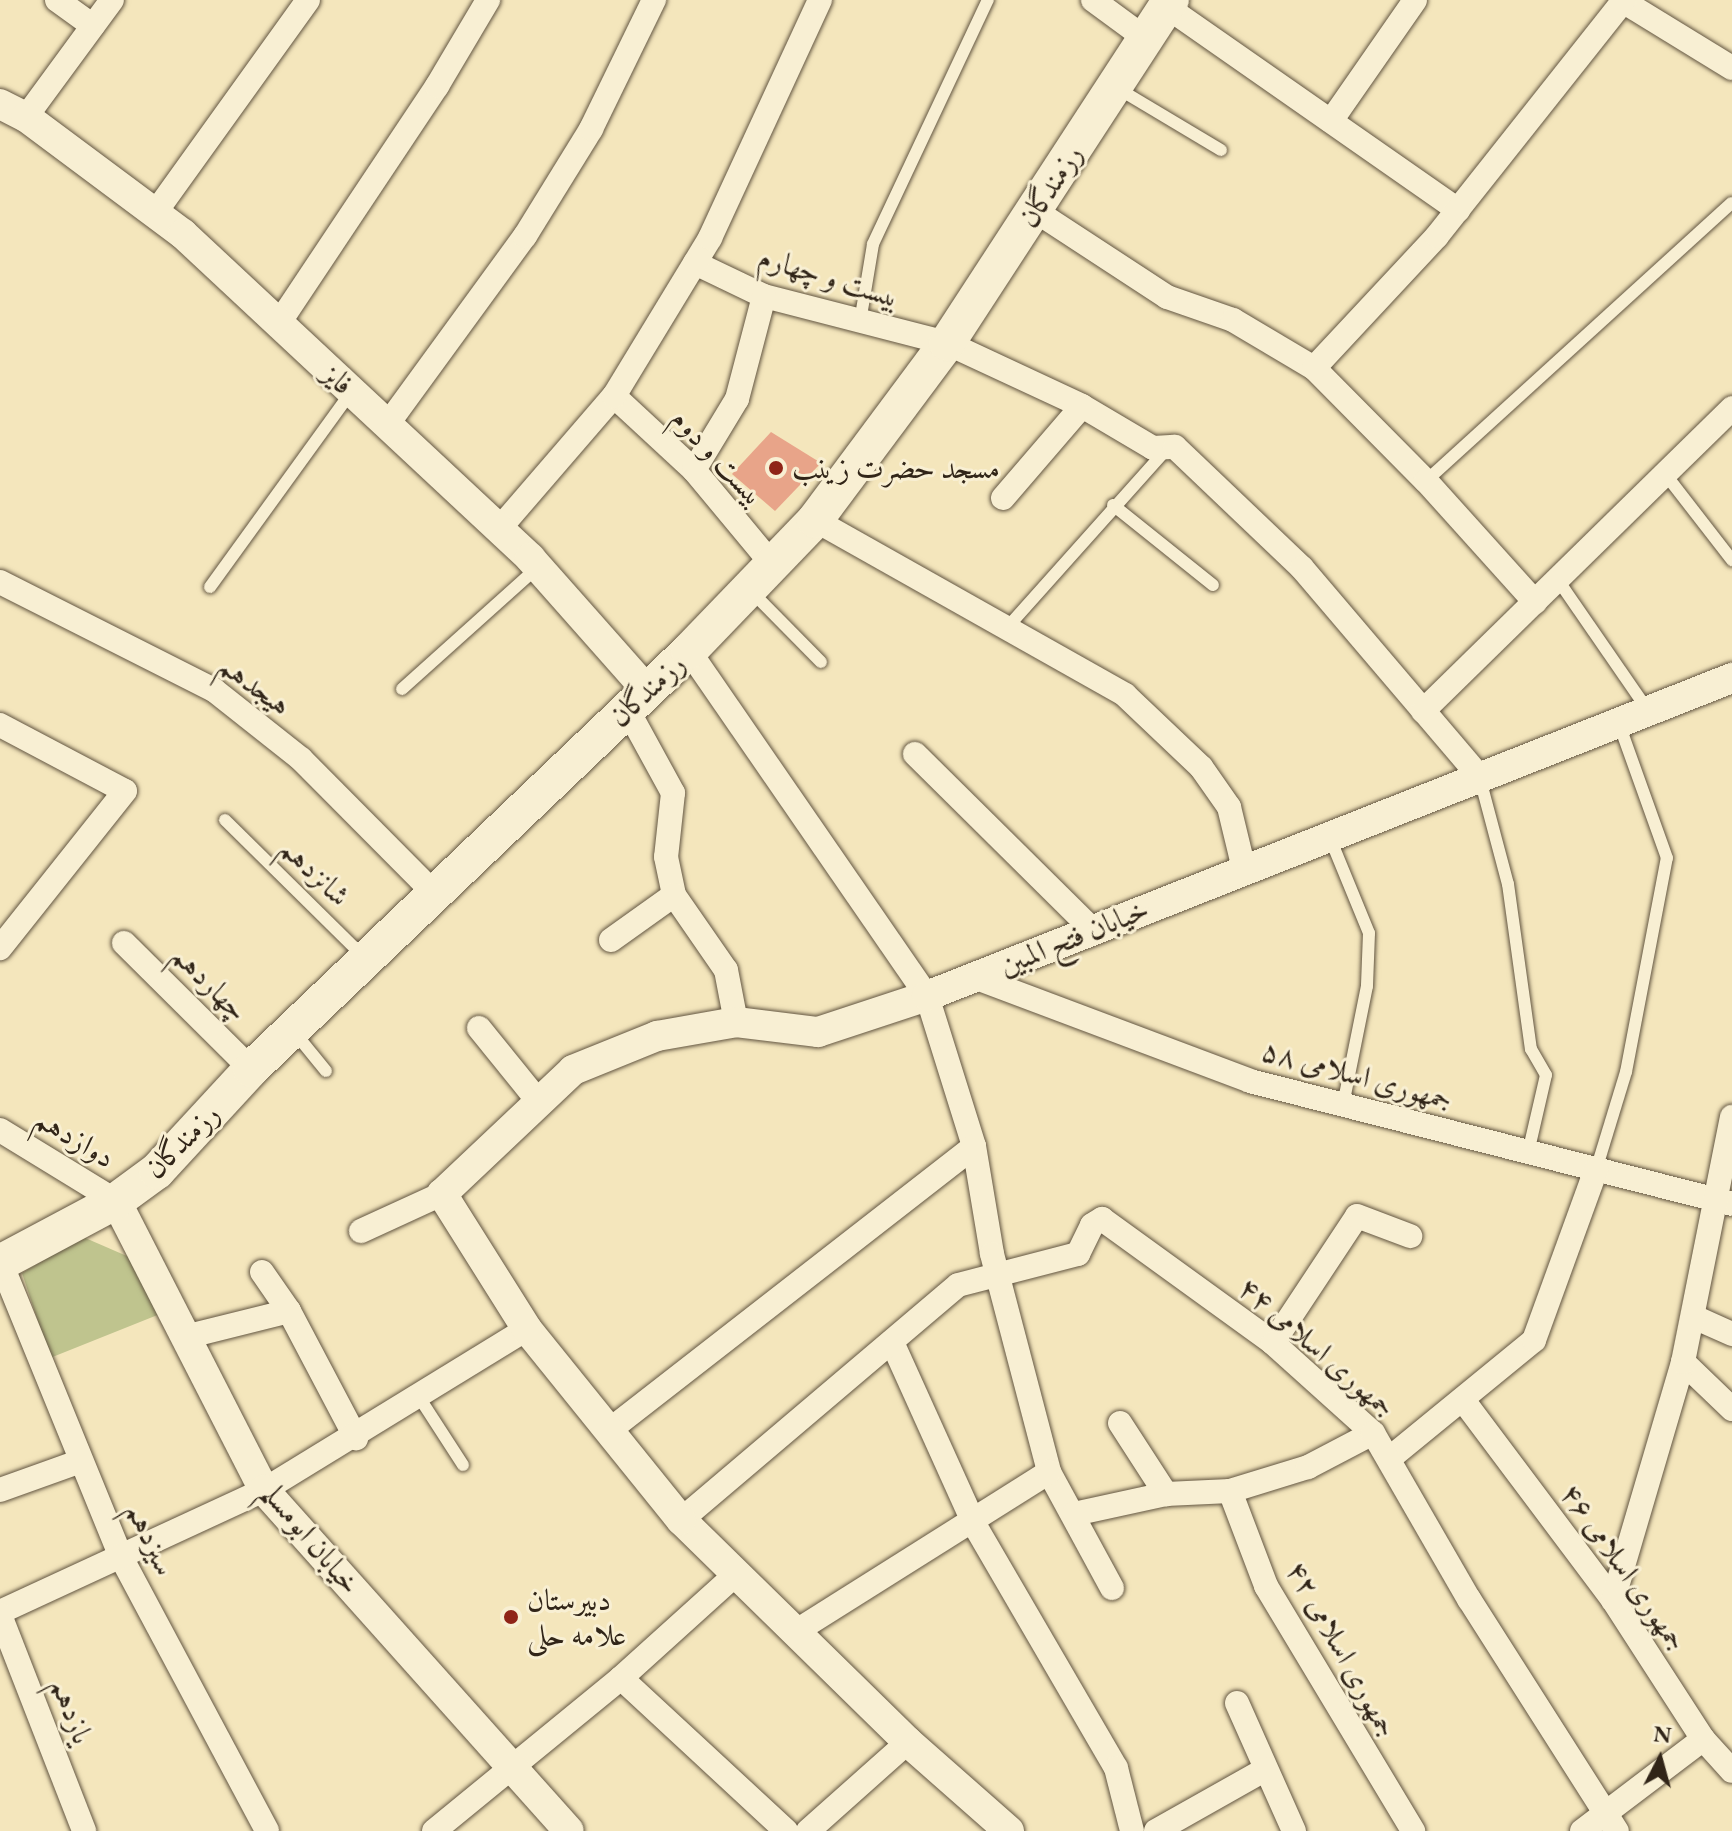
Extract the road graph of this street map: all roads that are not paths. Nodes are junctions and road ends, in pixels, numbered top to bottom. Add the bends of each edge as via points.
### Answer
1 (57, 0) edge
2 (112, 0) edge
3 (308, 0) edge
4 (488, 0) edge
5 (654, 0) edge
6 (820, 0) edge
7 (988, 0) edge
8 (1093, 0) edge
9 (1415, 0) edge
10 (1623, 0) edge
11 (1169, 4) edge
12 (93, 26) junction
13 (1146, 39) junction
14 (1729, 59) edge
15 (1115, 86) junction
16 (13, 110) edge
17 (1331, 121) junction
18 (1221, 150) dead end
19 (1732, 203) edge
20 (1034, 210) junction
21 (1458, 210) junction
22 (155, 213) junction
23 (695, 263) junction
24 (764, 296) junction
25 (860, 322) junction
26 (279, 323) junction
27 (947, 343) junction
28 (1314, 368) junction
29 (352, 391) junction
30 (614, 396) junction
31 (1082, 406) junction
32 (1732, 408) edge
33 (387, 425) junction
34 (1168, 447) junction
35 (694, 470) junction
36 (1666, 475) junction
37 (1426, 481) junction
38 (1003, 498) dead end
39 (1113, 505) junction
40 (815, 520) junction
41 (499, 529) junction
42 (1732, 560) edge
43 (538, 567) junction
44 (760, 576) junction
45 (1558, 580) junction
46 (0, 582) edge
47 (1213, 585) dead end
48 (210, 587) dead end
49 (1535, 602) junction
50 (1005, 630) junction
51 (689, 651) junction
52 (821, 662) dead end
53 (1732, 678) edge
54 (402, 689) dead end
55 (636, 698) junction
56 (1647, 709) junction
57 (1423, 711) junction
58 (1618, 721) junction
59 (0, 725) edge
60 (915, 754) dead end
61 (1479, 776) junction
62 (225, 820) dead end
63 (1329, 836) junction
64 (1244, 869) junction
65 (435, 894) junction
66 (674, 895) junction
67 (1093, 930) junction
68 (611, 940) dead end
69 (124, 943) dead end
70 (0, 948) edge
71 (368, 961) junction
72 (974, 977) junction
73 (927, 996) junction
74 (736, 1022) junction
75 (479, 1028) dead end
76 (293, 1030) junction
77 (251, 1069) junction
78 (326, 1071) dead end
79 (539, 1102) junction
80 (1343, 1105) junction
81 (1732, 1117) edge
82 (0, 1130) edge
83 (974, 1146) junction
84 (1528, 1153) junction
85 (1596, 1170) junction
86 (442, 1194) junction
87 (116, 1201) junction
88 (1725, 1203) edge
89 (361, 1231) dead end
90 (1410, 1236) dead end
91 (0, 1263) edge
92 (262, 1272) dead end
93 (999, 1273) junction
94 (289, 1311) junction
95 (1694, 1317) junction
96 (527, 1329) junction
97 (1732, 1334) edge
98 (189, 1336) junction
99 (892, 1342) junction
100 (1273, 1343) junction
101 (1683, 1362) junction
102 (419, 1397) junction
103 (1463, 1400) junction
104 (1732, 1409) edge
105 (1120, 1423) dead end
106 (611, 1429) junction
107 (1373, 1433) junction
108 (356, 1438) junction
109 (1390, 1458) junction
110 (81, 1461) junction
111 (463, 1465) dead end
112 (1049, 1472) junction
113 (0, 1490) edge
114 (264, 1490) junction
115 (1230, 1491) junction
116 (1166, 1494) junction
117 (1074, 1514) junction
118 (681, 1520) junction
119 (974, 1524) junction
120 (121, 1557) junction
121 (736, 1574) junction
122 (1112, 1588) dead end
123 (1613, 1600) junction
124 (0, 1613) edge
125 (795, 1632) junction
126 (621, 1678) junction
127 (1237, 1703) dead end
128 (1703, 1739) junction
129 (908, 1742) junction
130 (514, 1768) junction
131 (1266, 1769) junction
132 (1732, 1771) edge
133 (1611, 1823) edge
134 (84, 1831) edge
135 (267, 1831) edge
136 (434, 1831) edge
137 (569, 1831) edge
138 (786, 1831) edge
139 (808, 1831) edge
140 (1009, 1831) edge
141 (1132, 1831) edge
142 (1156, 1831) edge
143 (1294, 1831) edge
144 (1413, 1831) edge
145 (1582, 1831) edge

1 - 12 street
2 - 12 street
3 - 22 street
4 - 26 street
5 - 33 street via 591,129 525,236
6 - 23 street
7 - 25 lane via 873,244
8 - 13 street
9 - 17 street
10 - 14 street
10 - 21 street
11 - 13 main road, رزمندگان
11 - 17 street
12 - 16 street
13 - 15 main road, رزمندگان
15 - 18 lane
15 - 20 main road, رزمندگان
16 - 22 street, فایز
17 - 21 street
19 - 37 lane
20 - 27 main road, رزمندگان
20 - 28 street via 1167,297 1233,320
21 - 28 street
22 - 26 street, فایز
23 - 24 street, بیست و چهارم
23 - 30 street
24 - 25 street, بیست و چهارم
24 - 35 street via 737,399
25 - 27 street, بیست و چهارم
26 - 29 street, فایز
27 - 31 street, بیست و چهارم
27 - 40 main road, رزمندگان
28 - 37 street
29 - 33 street, فایز
29 - 48 lane
30 - 35 street, بیست و دوم
30 - 41 street
31 - 34 street, بیست و چهارم via 1153,448
31 - 38 street
32 - 36 street
33 - 41 street, فایز
34 - 39 lane
34 - 57 street, بیست و چهارم via 1175,447 1302,568
35 - 44 street, بیست و دوم
36 - 42 lane
36 - 45 street
37 - 49 street
39 - 47 lane
39 - 50 lane
40 - 44 main road, رزمندگان
40 - 50 street
41 - 43 street, فایز
43 - 54 lane
43 - 55 street, فایز
44 - 51 main road, رزمندگان
44 - 52 lane
45 - 49 street
45 - 56 lane
46 - 65 street, هیجدهم via 214,690 301,759
49 - 57 street
50 - 64 street via 1125,695 1201,767 1229,807
51 - 55 main road, رزمندگان
51 - 73 street
53 - 56 street, خیابان فتح المبین
55 - 65 main road, رزمندگان
55 - 66 street via 673,793 666,857
56 - 58 street, خیابان فتح المبین
57 - 61 street, بیست و چهارم
58 - 61 street, خیابان فتح المبین
58 - 85 lane via 1667,858 1626,1072
59 - 70 street via 125,791
60 - 67 street
61 - 63 street, خیابان فتح المبین
61 - 84 lane via 1508,884 1531,1049 1546,1075
62 - 71 lane, شانزدهم
63 - 64 street, خیابان فتح المبین
63 - 80 lane via 1369,933 1367,986
64 - 67 street, خیابان فتح المبین
65 - 71 main road, رزمندگان
66 - 68 street
66 - 74 street via 726,970
67 - 72 street, خیابان فتح المبین
69 - 77 street, چهاردهم
71 - 76 main road, رزمندگان
72 - 73 street, خیابان فتح المبین
72 - 80 street, جمهوری اسلامی ۵۸ via 1250,1081
73 - 74 street, خیابان فتح المبین via 818,1032
73 - 83 street
74 - 79 street, خیابان فتح المبین via 657,1036 573,1070
75 - 79 street
76 - 77 main road, رزمندگان
76 - 78 lane
77 - 87 main road, رزمندگان via 157,1171
79 - 86 street, خیابان فتح المبین
80 - 84 street, جمهوری اسلامی ۵۸
81 - 88 street
82 - 87 street, دوازدهم
83 - 93 street
83 - 106 street
84 - 85 street, جمهوری اسلامی ۵۸
85 - 88 street, جمهوری اسلامی ۵۸
85 - 103 street via 1534,1340
86 - 89 street
86 - 96 street
87 - 91 main road, رزمندگان
87 - 98 street, خیابان ابومسلم
88 - 95 street
90 - 100 street via 1357,1216
91 - 110 street, سیزدهم
92 - 94 street
93 - 99 street via 958,1285
93 - 100 street, جمهوری اسلامی ۴۴ via 1078,1254 1092,1225 1102,1219
93 - 112 street
94 - 98 street
94 - 108 street
95 - 97 street
95 - 101 street
96 - 102 street
96 - 106 street
98 - 114 street, خیابان ابومسلم
99 - 118 street
99 - 119 street
100 - 107 street, جمهوری اسلامی ۴۴
101 - 104 street
101 - 123 street
102 - 108 street
102 - 111 lane
103 - 109 street
103 - 123 street, جمهوری اسلامی ۴۶
105 - 116 street
106 - 118 street
107 - 109 street, جمهوری اسلامی ۴۴
107 - 115 street via 1308,1467
108 - 114 street
109 - 133 street, جمهوری اسلامی ۴۴ via 1469,1599
110 - 113 street
110 - 120 street, سیزدهم
112 - 117 street
112 - 119 street
114 - 120 street
114 - 130 street, خیابان ابومسلم
115 - 116 street
115 - 144 street, جمهوری اسلامی ۴۲ via 1266,1586
116 - 117 street
117 - 122 street
118 - 121 street
119 - 125 street
119 - 141 street via 1116,1768
120 - 124 street
120 - 135 street, سیزدهم
121 - 125 street
121 - 126 street
123 - 128 street, جمهوری اسلامی ۴۶
124 - 134 street, یازدهم
125 - 129 street
126 - 130 street
126 - 138 street
127 - 131 street
128 - 132 street, جمهوری اسلامی ۴۶
128 - 133 street
129 - 139 street
129 - 140 street
130 - 136 street
130 - 137 street, خیابان ابومسلم
131 - 142 street
131 - 143 street
133 - 145 street

